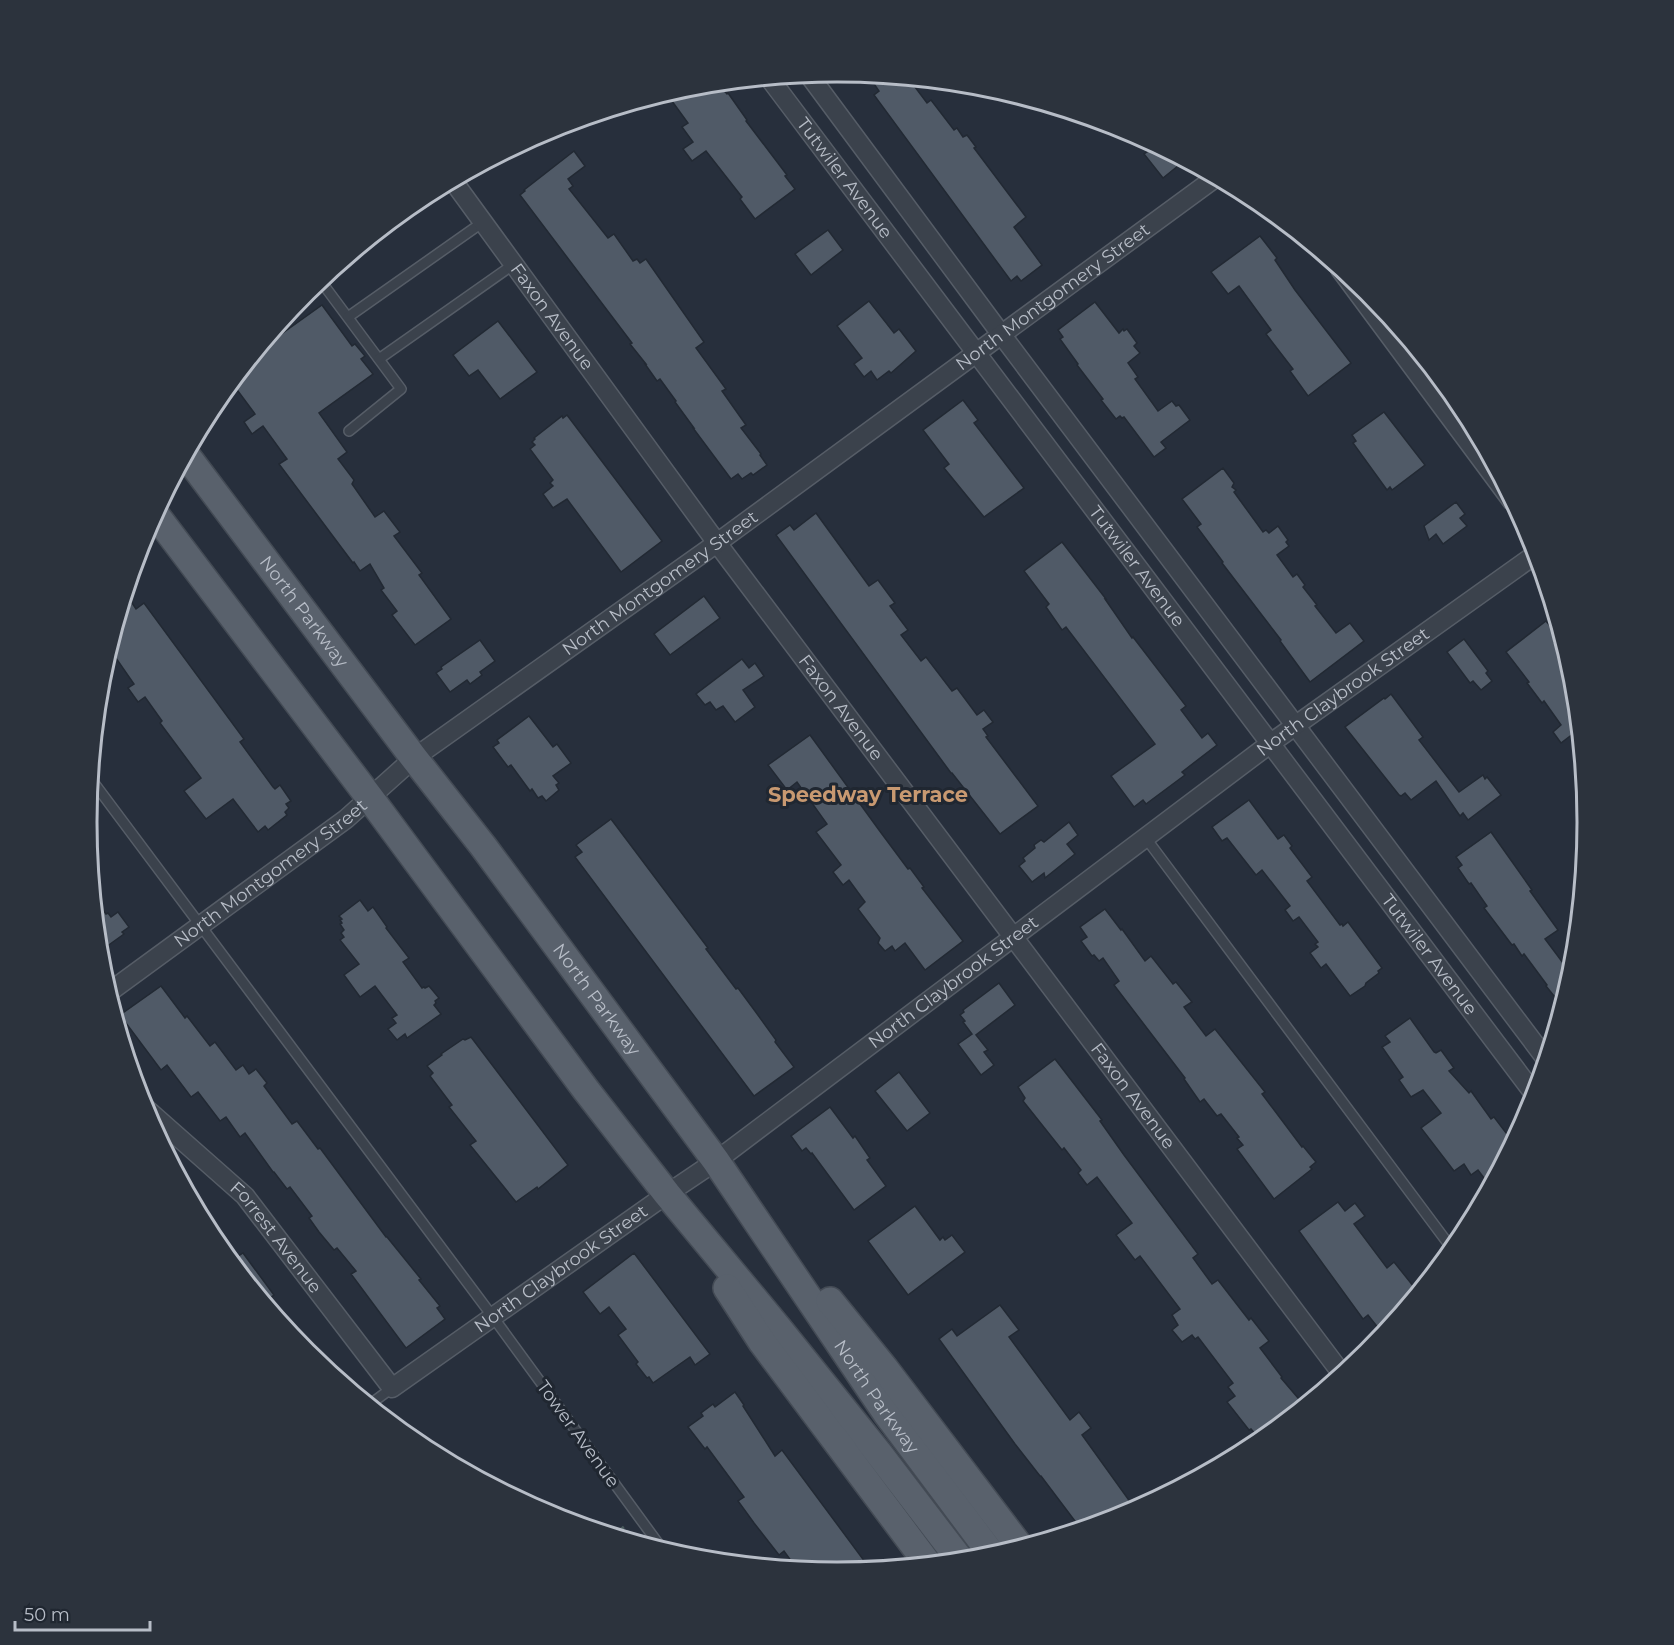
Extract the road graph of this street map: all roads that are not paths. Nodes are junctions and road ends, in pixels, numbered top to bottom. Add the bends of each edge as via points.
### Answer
1 (815, 83) edge
2 (775, 85) edge
3 (1208, 183) edge
4 (458, 188) edge
5 (483, 222) junction
6 (513, 264) junction
7 (326, 287) edge
8 (1372, 312) edge
9 (348, 317) junction
10 (1001, 334) junction
11 (976, 353) junction
12 (379, 359) junction
13 (349, 431) dead end
14 (1482, 461) edge
15 (191, 462) edge
16 (161, 522) edge
17 (717, 543) junction
18 (1529, 559) edge
19 (1296, 725) junction
20 (1271, 743) junction
21 (414, 758) junction
22 (98, 789) edge
23 (370, 798) junction
24 (1145, 837) junction
25 (200, 926) junction
26 (1013, 936) junction
27 (116, 987) edge
28 (1529, 1037) junction
29 (1540, 1052) edge
30 (1505, 1055) junction
31 (1528, 1086) edge
32 (160, 1121) edge
33 (716, 1161) junction
34 (667, 1194) junction
35 (1447, 1241) edge
36 (493, 1317) junction
37 (1337, 1368) edge
38 (392, 1388) junction
39 (375, 1400) edge
40 (655, 1539) edge
41 (1015, 1540) edge
42 (986, 1547) edge
43 (955, 1553) edge
44 (923, 1557) edge

1 - 10 street, Tutwiler Avenue
2 - 11 street, Tutwiler Avenue
3 - 10 street, North Montgomery Street
4 - 5 street, Faxon Avenue
5 - 6 street, Faxon Avenue
5 - 9 lane
6 - 12 lane
6 - 17 street, Faxon Avenue
7 - 9 lane
8 - 14 street
9 - 12 lane
10 - 11 street, North Montgomery Street
10 - 19 street, Tutwiler Avenue
11 - 17 street, North Montgomery Street
11 - 20 street, Tutwiler Avenue
12 - 13 lane via 401,389
15 - 21 main road, North Parkway
16 - 23 main road, North Parkway
17 - 21 street, North Montgomery Street
17 - 26 street, Faxon Avenue
18 - 19 street, North Claybrook Street
19 - 20 street, North Claybrook Street
19 - 28 street, Tutwiler Avenue
20 - 24 street, North Claybrook Street
20 - 30 street, Tutwiler Avenue
21 - 23 street, North Montgomery Street
21 - 33 main road, North Parkway
22 - 25 lane, Tower Avenue
23 - 25 street, North Montgomery Street
23 - 34 main road, North Parkway
24 - 26 street, North Claybrook Street
24 - 35 lane
25 - 27 street, North Montgomery Street
25 - 36 lane, Tower Avenue
26 - 33 street, North Claybrook Street
26 - 37 street, Faxon Avenue
28 - 29 street, Tutwiler Avenue
28 - 30 street
30 - 31 street, Tutwiler Avenue
32 - 38 street, Forrest Avenue via 245,1196
33 - 34 street, North Claybrook Street
33 - 41 main road via 885,1369
33 - 42 main road, North Parkway via 887,1414
34 - 36 street, North Claybrook Street
34 - 43 main road, North Parkway via 830,1392
34 - 44 main road via 752,1327
36 - 38 street, North Claybrook Street
36 - 40 lane, Tower Avenue
38 - 39 lane, North Claybrook Street

